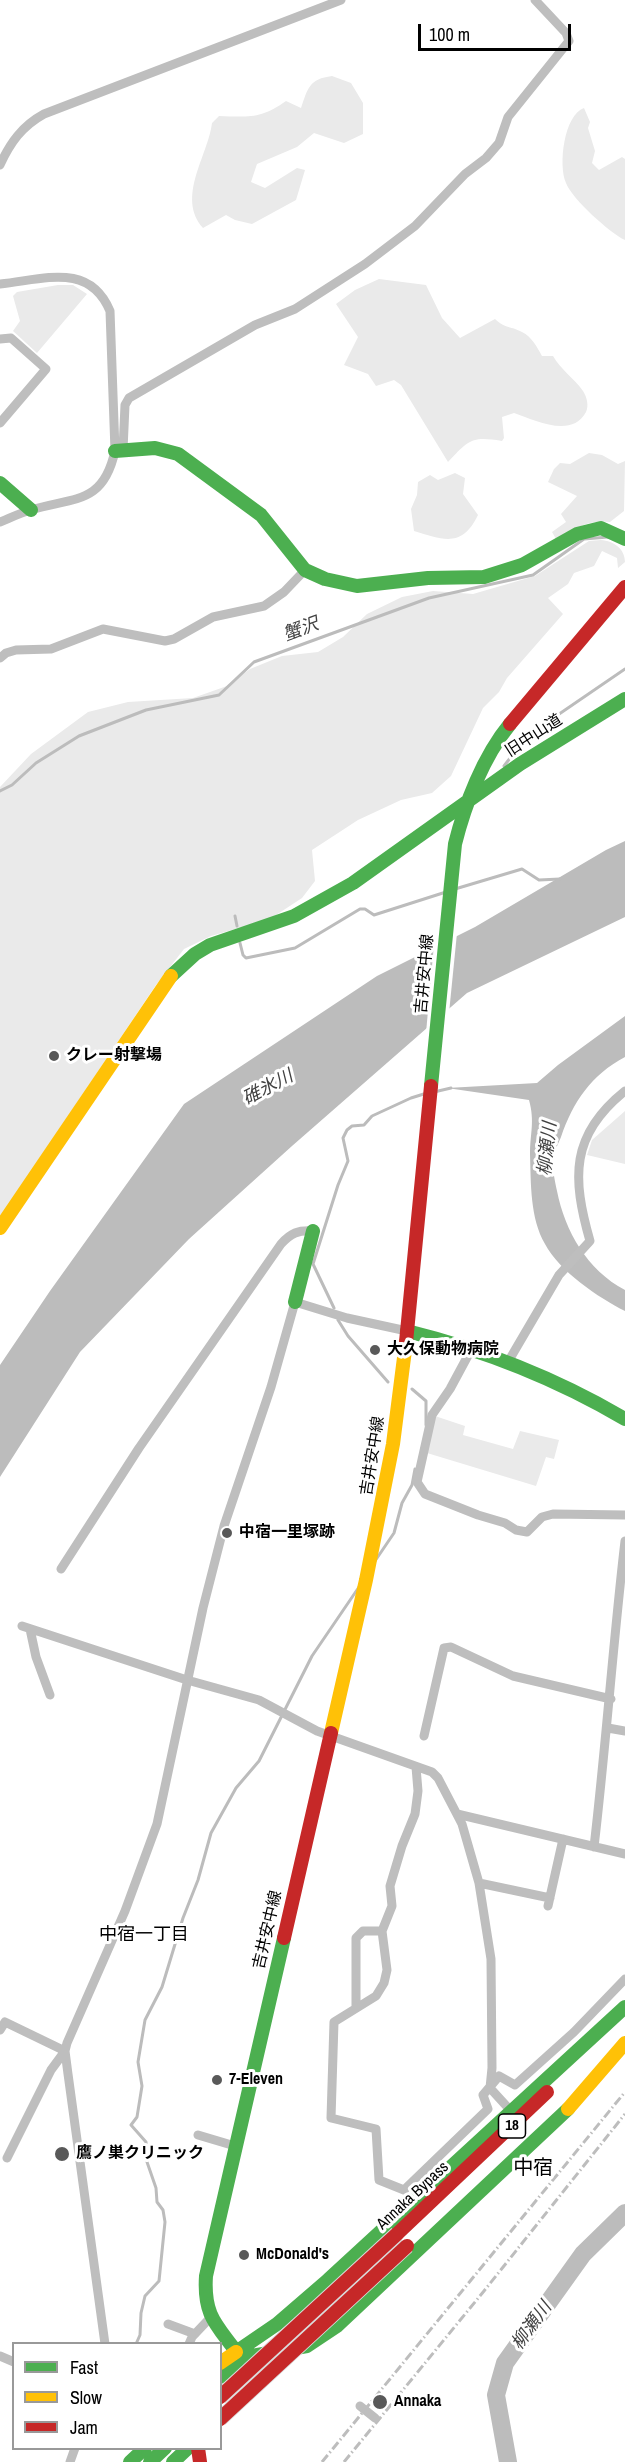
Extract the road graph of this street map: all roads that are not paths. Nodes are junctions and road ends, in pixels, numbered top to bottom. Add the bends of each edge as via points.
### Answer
1 (339, 0) edge
2 (535, 0) edge
3 (0, 165) edge
4 (0, 284) edge
5 (0, 339) edge
6 (0, 423) edge
7 (119, 450) junction
8 (0, 483) edge
9 (31, 510) junction
10 (0, 522) edge
11 (625, 539) edge
12 (305, 570) junction
13 (625, 587) edge
14 (0, 658) edge
15 (625, 699) edge
16 (465, 805) junction
17 (625, 1091) edge
18 (0, 1228) edge
19 (313, 1231) joint
20 (295, 1302) junction
21 (407, 1331) junction
22 (471, 1350) junction
23 (508, 1362) junction
24 (625, 1419) edge
25 (625, 1515) edge
26 (625, 1541) edge
27 (61, 1569) dead end
28 (615, 1632) junction
29 (625, 1633) edge
30 (187, 1680) junction
31 (50, 1695) dead end
32 (611, 1699) junction
33 (608, 1728) junction
34 (625, 1731) edge
35 (329, 1735) junction
36 (424, 1736) dead end
37 (416, 1767) junction
38 (457, 1814) junction
39 (563, 1839) junction
40 (594, 1847) junction
41 (625, 1854) edge
42 (479, 1883) junction
43 (382, 1931) junction
44 (625, 1979) edge
45 (356, 2007) junction
46 (625, 2007) edge
47 (0, 2012) edge
48 (625, 2017) edge
49 (2, 2026) edge
50 (625, 2041) edge
51 (65, 2051) junction
52 (490, 2088) junction
53 (511, 2110) junction
54 (198, 2135) dead end
55 (235, 2146) junction
56 (7, 2158) dead end
57 (328, 2280) junction
58 (357, 2307) junction
59 (210, 2318) junction
60 (168, 2324) dead end
61 (195, 2334) junction
62 (105, 2342) edge
63 (190, 2342) edge
64 (239, 2355) junction
65 (222, 2362) edge
66 (222, 2375) edge
67 (258, 2392) dead end
68 (222, 2395) edge
69 (360, 2406) dead end
70 (222, 2417) edge
71 (375, 2418) dead end
72 (144, 2450) edge
73 (163, 2450) edge
74 (186, 2450) edge
75 (196, 2450) edge
76 (130, 2462) edge
77 (150, 2462) edge
78 (173, 2462) edge
79 (187, 2462) edge

1 - 3 street via 44,114 17,135
2 - 7 street via 569,41 508,117 499,143 486,158 415,226 365,264 296,309 255,325 129,398
4 - 7 street via 77,277 106,302 110,311
5 - 6 street via 11,338 46,369
7 - 9 street via 106,478 88,495
7 - 12 main road via 166,448 178,454 261,515
8 - 9 main road
9 - 10 street
11 - 12 main road via 601,528 577,534 522,565 484,577 357,586
12 - 14 street via 264,606 213,617 174,639 165,641 103,629 51,649 16,650
13 - 16 main road, 吉井安中線 via 501,735
15 - 16 main road, 旧中山道 via 519,764
16 - 18 main road, 旧中山道 via 308,909 224,938 185,961 164,984
16 - 21 main road, 吉井安中線 via 452,864
17 - 23 street via 593,1124 579,1157 578,1196 590,1241 561,1274
19 - 20 main road
19 - 27 street via 294,1233 281,1244 139,1448
20 - 21 street
20 - 30 street via 275,1376 224,1526
21 - 22 main road
21 - 35 main road, 吉井安中線 via 381,1510
22 - 23 main road
22 - 25 street via 432,1414 417,1482 425,1494 527,1532 542,1517 553,1514
23 - 24 main road
26 - 28 street
28 - 29 street
28 - 32 street
30 - 31 street via 26,1628
30 - 35 street via 259,1700
30 - 51 street via 154,1833
32 - 33 street
32 - 36 street via 513,1676 451,1647 444,1648
33 - 34 street
33 - 40 street
35 - 37 street
35 - 55 main road, 吉井安中線
37 - 38 street via 438,1778
37 - 43 street via 415,1814 390,1886 392,1906
38 - 39 street
38 - 42 street
39 - 40 street
39 - 42 street via 549,1902
40 - 41 street
42 - 52 street via 491,1959
43 - 45 street via 387,1971 384,1983 376,1996
43 - 45 street via 363,1931 356,1938
44 - 52 street via 515,2085 499,2076
45 - 52 street via 334,2022 332,2118 376,2129 379,2180 404,2190 488,2109 483,2095
46 - 53 main road
47 - 49 street
48 - 68 main road, Annaka Bypass / 18, bridge
49 - 51 street
50 - 58 main road via 560,2117
50 - 70 main road, Annaka Bypass / 18, bridge
51 - 56 street via 51,2070
51 - 62 street
52 - 53 street
53 - 57 main road
54 - 55 street
55 - 59 main road, 吉井安中線 via 206,2276 205,2306
57 - 58 main road
57 - 64 main road
58 - 64 main road via 307,2346
59 - 61 street
59 - 64 main road, 吉井安中線
60 - 61 street
61 - 63 street
64 - 65 main road
64 - 66 main road
64 - 67 main road, 吉井安中線
69 - 71 street, bridge
72 - 76 main road
73 - 77 main road
74 - 78 main road
75 - 79 main road

